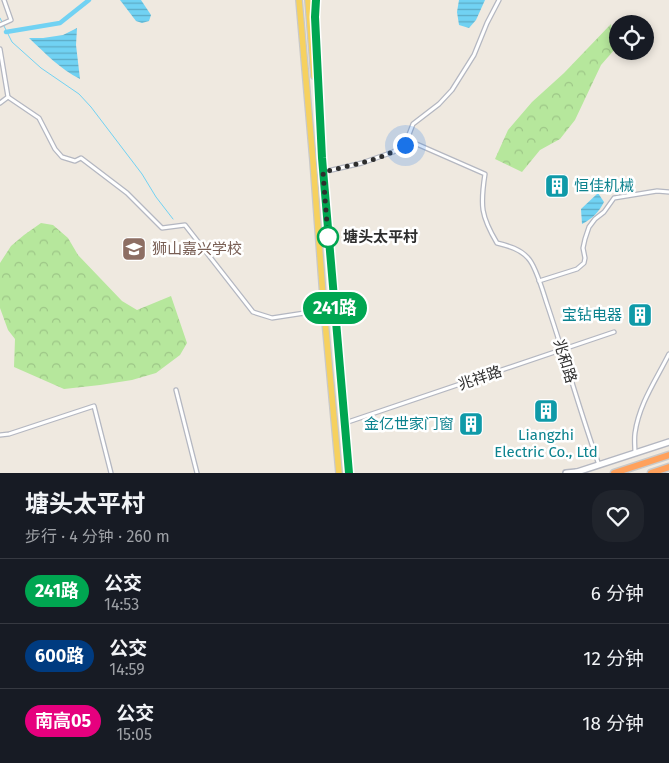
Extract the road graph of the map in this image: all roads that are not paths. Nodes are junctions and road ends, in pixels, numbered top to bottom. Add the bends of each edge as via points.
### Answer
1 (4, 0) edge
2 (297, 0) edge
3 (308, 0) edge
4 (316, 0) edge
5 (499, 0) edge
6 (0, 25) edge
7 (0, 49) edge
8 (8, 97) junction
9 (0, 103) edge
10 (407, 138) junction
11 (322, 158) junction
12 (323, 172) junction
13 (669, 192) edge
14 (539, 281) junction
15 (324, 310) junction
16 (614, 332) dead end
17 (562, 350) junction
18 (669, 354) edge
19 (176, 390) dead end
20 (345, 423) junction
21 (0, 435) edge
22 (669, 442) edge
23 (635, 453) junction
24 (669, 455) edge
25 (599, 465) junction
26 (669, 467) edge
27 (575, 472) edge
28 (111, 473) edge
29 (197, 473) edge
30 (339, 473) edge
31 (349, 473) edge
32 (566, 473) edge
33 (614, 473) edge
34 (651, 473) edge

1 - 6 street via 11,20
2 - 15 main road
3 - 11 main road
4 - 11 main road
5 - 10 street via 474,55 452,90 413,124
7 - 8 street
8 - 9 street
8 - 15 street via 39,118 62,157 75,161 81,158 127,192 162,228 185,226 253,312 272,318
10 - 12 street via 405,145 393,152
10 - 14 street, 兆和路 via 486,174 482,208 488,228 497,243 516,248 529,258
11 - 12 main road
12 - 20 main road
13 - 14 street via 614,198 589,227 583,248 584,263 577,269
14 - 17 street, 兆和路
15 - 30 main road
16 - 17 street, 兆祥路
17 - 20 street, 兆祥路
17 - 25 street, 兆和路
18 - 23 street via 642,407 634,434
19 - 29 street
20 - 31 main road
21 - 28 street via 94,406
22 - 23 main road
23 - 25 main road
24 - 33 highway
25 - 27 main road
26 - 34 highway
27 - 32 main road

